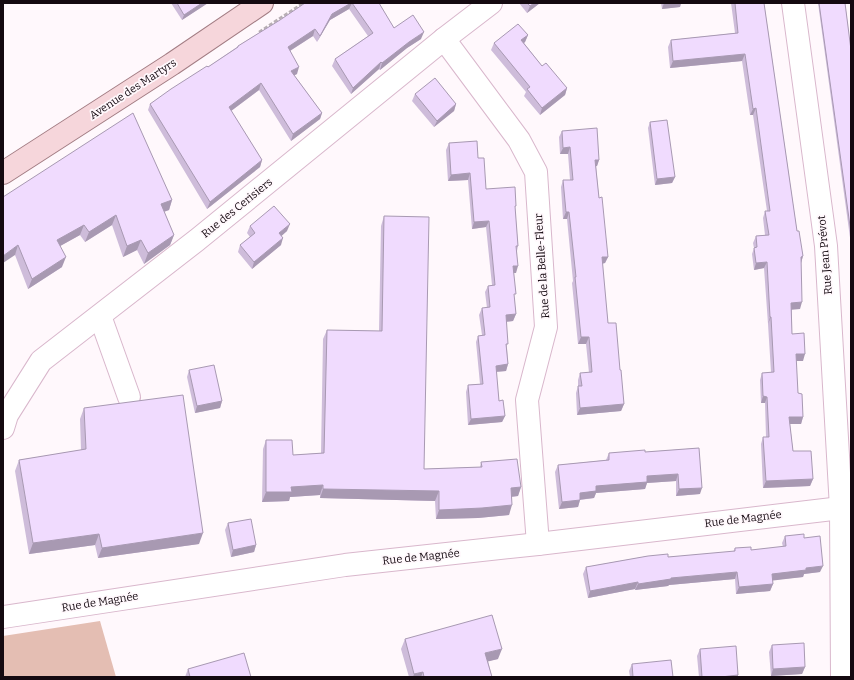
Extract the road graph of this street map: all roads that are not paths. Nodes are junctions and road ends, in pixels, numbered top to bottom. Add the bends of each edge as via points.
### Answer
1 (262, 3) edge
2 (491, 3) edge
3 (792, 3) edge
4 (444, 39) junction
5 (3, 173) edge
6 (100, 316) junction
7 (129, 397) dead end
8 (3, 428) edge
9 (846, 508) edge
10 (538, 544) junction
11 (3, 616) edge
12 (842, 677) edge

1 - 5 main road, Avenue des Martyrs
2 - 4 street, Rue des Cerisiers
3 - 9 street, Rue Jean Prévot via 826,246
4 - 6 street, Rue des Cerisiers
4 - 10 street, Rue de la Belle-Fleur via 519,140 536,172 546,327 527,400
6 - 7 street
6 - 8 street, Rue des Cerisiers via 41,362 7,415
9 - 10 street, Rue de Magnée
9 - 12 street, Rue Jean Prévot
10 - 11 street, Rue de Magnée via 345,565

